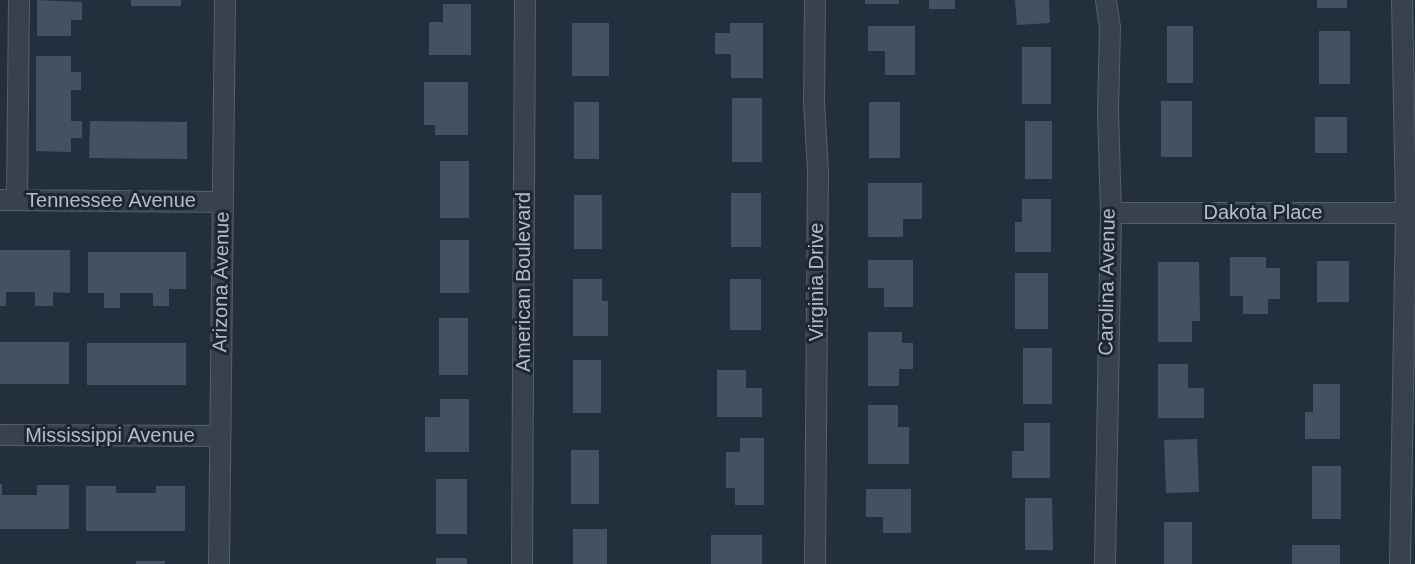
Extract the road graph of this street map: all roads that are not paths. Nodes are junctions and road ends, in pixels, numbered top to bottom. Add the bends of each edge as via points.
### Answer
1 (19, 0) edge
2 (225, 0) edge
3 (525, 0) edge
4 (815, 0) edge
5 (1106, 0) edge
6 (1402, 0) edge
7 (8, 200) edge
8 (223, 202) junction
9 (1411, 212) edge
10 (1111, 213) junction
11 (0, 435) edge
12 (220, 436) junction
13 (219, 564) edge
14 (522, 564) edge
15 (815, 564) edge
16 (1105, 564) edge
17 (1400, 564) edge

1 - 7 street
2 - 8 street, Arizona Avenue
3 - 14 street, American Boulevard
4 - 15 street, Virginia Drive
5 - 10 street, Carolina Avenue via 1110,28
6 - 9 street
7 - 8 street, Tennessee Avenue
8 - 12 street, Arizona Avenue
9 - 10 street, Dakota Place
9 - 17 street
10 - 16 street, Carolina Avenue
11 - 12 street, Mississippi Avenue
12 - 13 street, Arizona Avenue

